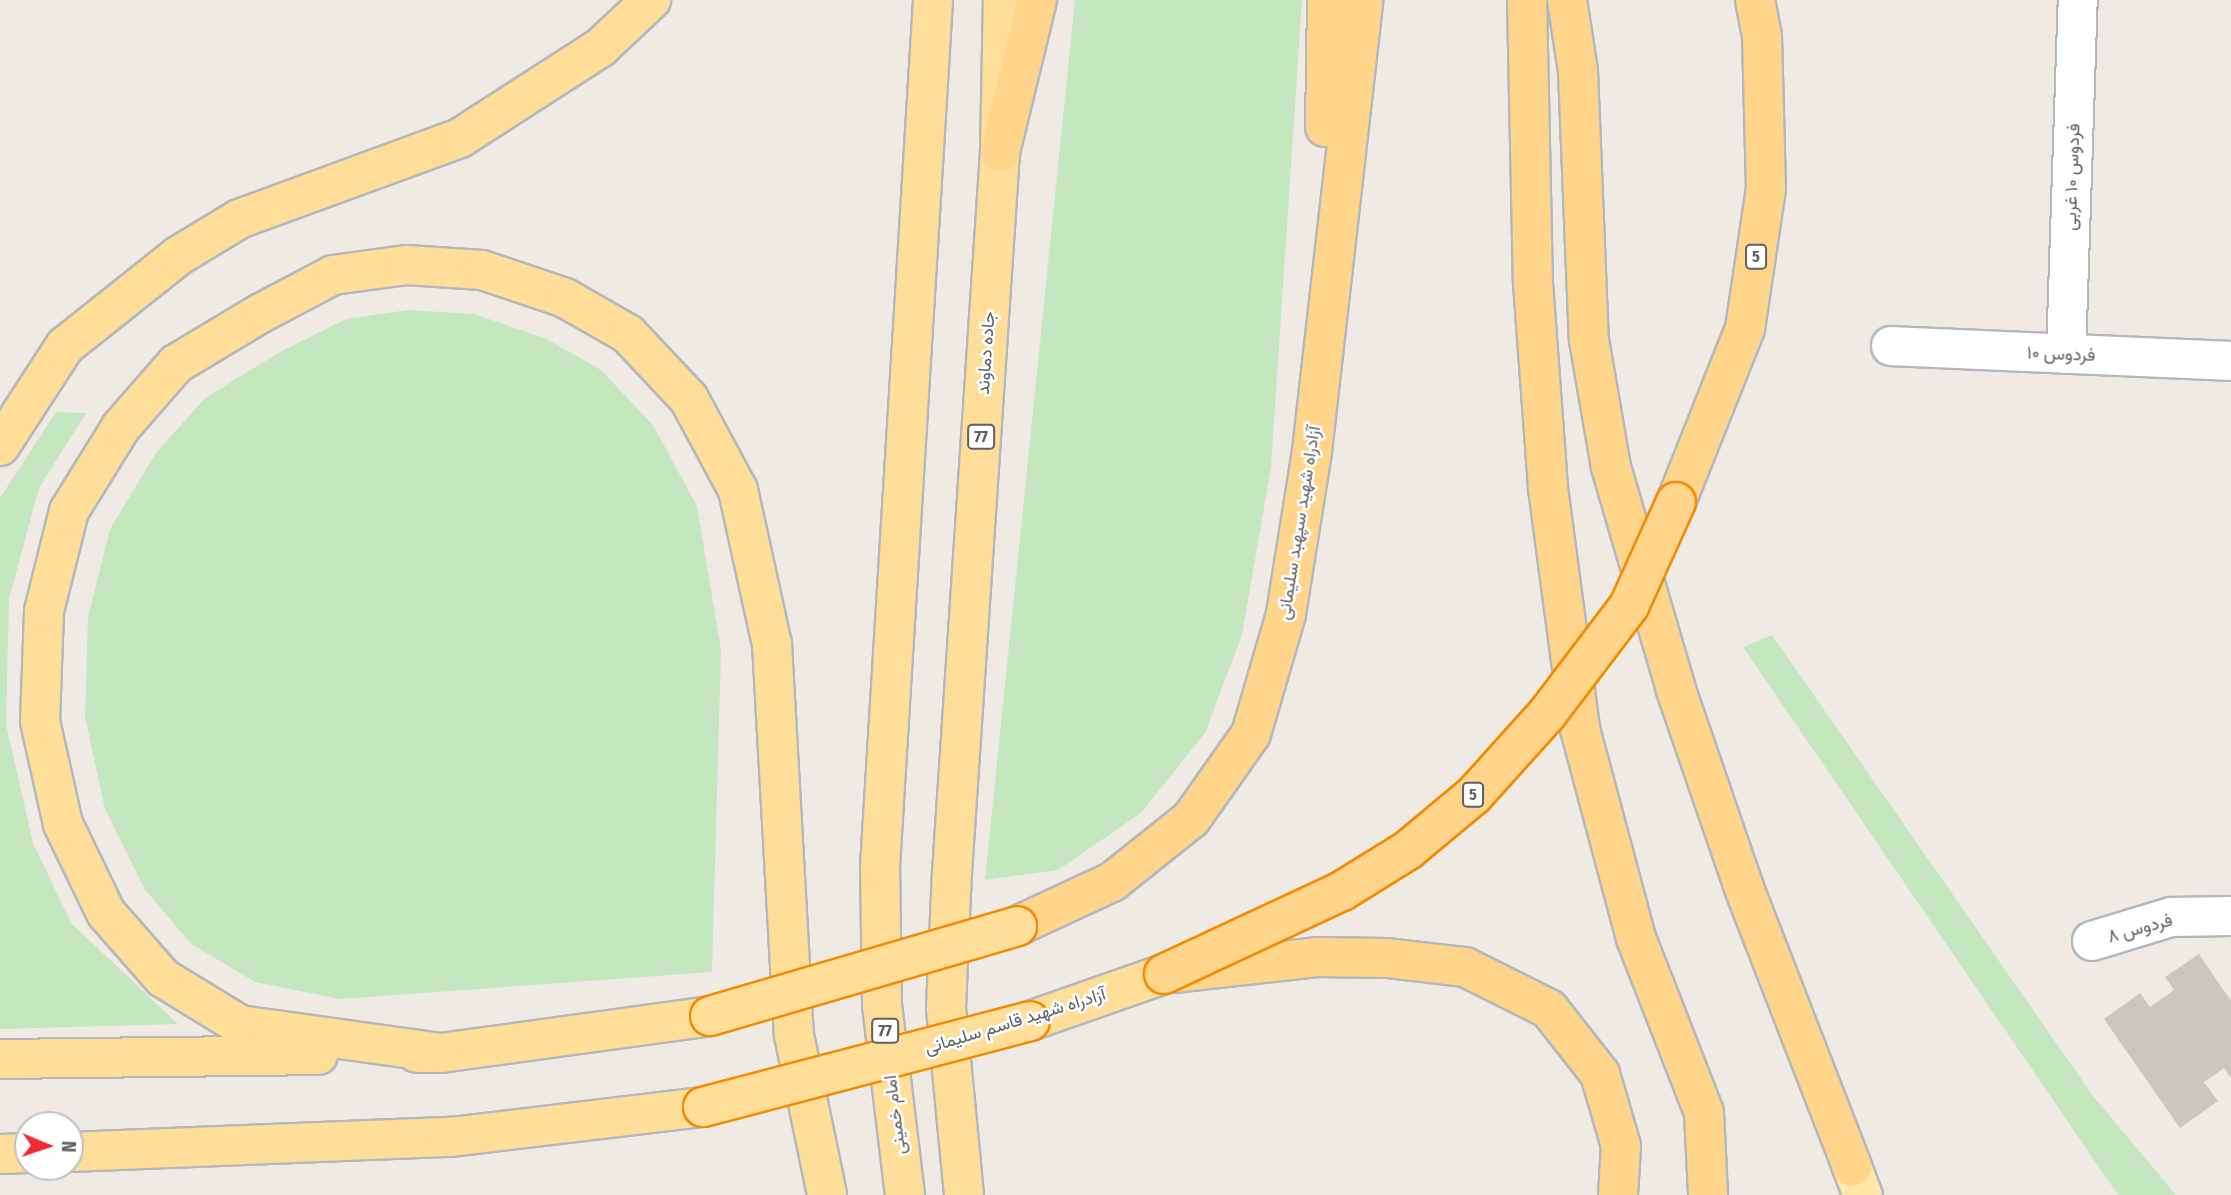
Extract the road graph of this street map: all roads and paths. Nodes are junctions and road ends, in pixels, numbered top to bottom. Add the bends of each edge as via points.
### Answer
1 (651, 0) edge
2 (933, 0) edge
3 (1003, 0) edge
4 (1037, 0) edge
5 (1327, 0) edge
6 (1363, 0) edge
7 (1527, 0) edge
8 (1567, 0) edge
9 (1755, 0) edge
10 (2078, 0) edge
11 (1000, 152) junction
12 (1891, 346) dead end
13 (2066, 354) junction
14 (2231, 361) edge
15 (0, 446) edge
16 (1312, 451) junction
17 (2231, 916) edge
18 (2092, 941) dead end
19 (1164, 974) junction
20 (441, 1053) junction
21 (0, 1059) edge
22 (84, 1151) edge
23 (1858, 1181) edge
24 (827, 1195) edge
25 (905, 1195) edge
26 (964, 1195) edge
27 (1618, 1195) edge
28 (1708, 1195) edge

1 - 15 highway via 601,47 460,138 239,219 178,256 65,346
2 - 25 highway, امام خمینی / 77 via 880,867 882,1005
3 - 11 highway, جاده دماوند / 77
4 - 11 highway
5 - 16 highway
6 - 16 highway, آزادراه شهید سپهبد سلیمانی
7 - 28 highway via 1533,283 1548,488 1580,729 1636,939 1704,1112
8 - 23 highway via 1578,71 1589,340 1611,467 1676,690 1744,888
9 - 19 highway, 5, bridge via 1762,36 1766,189 1745,329 1629,606 1547,714 1474,795 1408,850 1342,891
10 - 13 street, فردوس ۱۰ غربی
11 - 26 highway, جاده دماوند / 77 via 946,1008
12 - 13 street, فردوس ۱۰
13 - 14 street, فردوس ۱۰
16 - 20 highway, آزادراه شهید سپهبد سلیمانی, bridge via 1286,614 1251,734 1191,819 1112,882 1017,926 709,1016
17 - 18 street, فردوس ۸ via 2171,917
19 - 22 highway, آزادراه شهید قاسم سلیمانی / 5, bridge via 1030,1020 703,1108 451,1137
19 - 27 highway via 1317,957 1387,958 1465,967 1549,1009 1600,1074 1621,1146
20 - 21 highway
20 - 24 highway via 240,1025 163,978 106,913 63,824 40,721 44,611 69,511 121,427 176,364 261,313 333,275 407,265 482,270 565,298 628,334 689,399 738,490 772,644 794,1035

